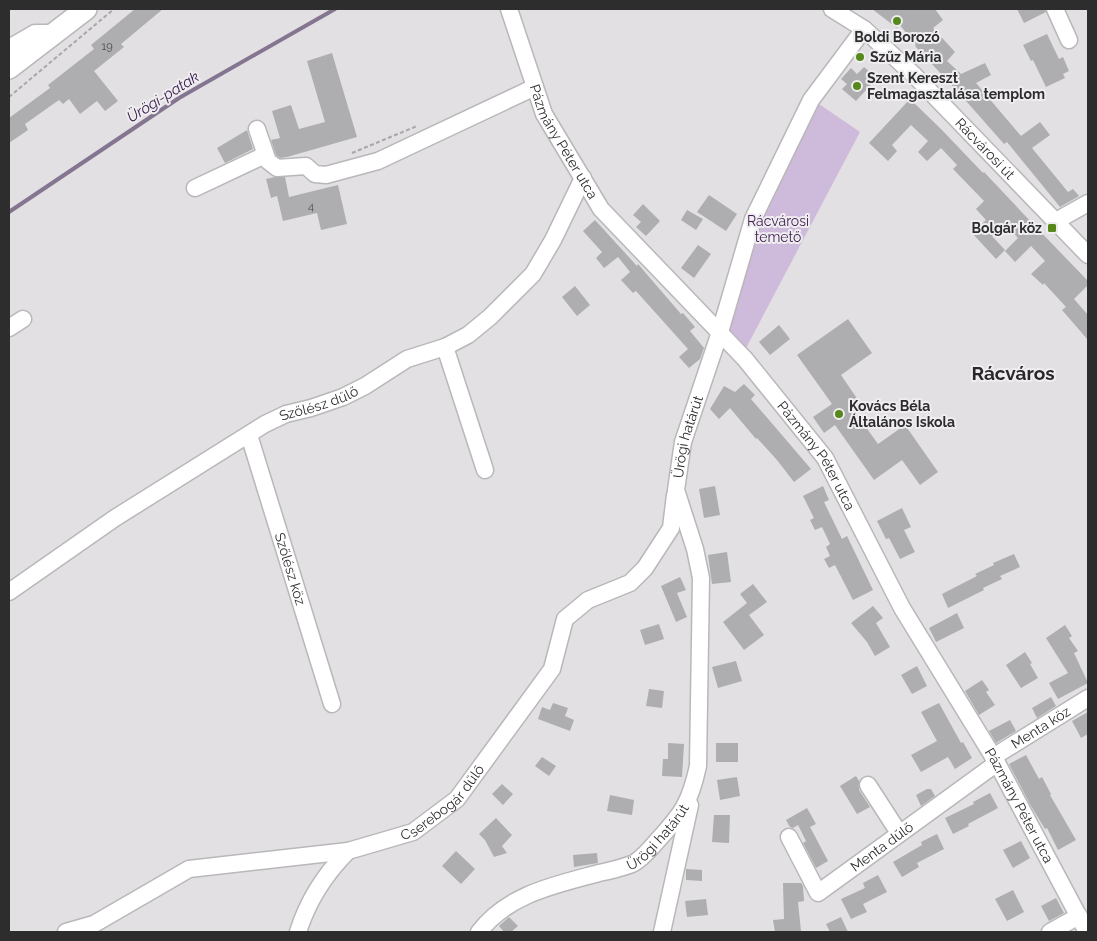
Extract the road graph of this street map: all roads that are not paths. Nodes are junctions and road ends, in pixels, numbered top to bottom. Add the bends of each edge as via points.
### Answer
1 (86, 9) edge
2 (510, 9) edge
3 (832, 9) edge
4 (1055, 9) edge
5 (864, 29) junction
6 (56, 33) junction
7 (1069, 40) dead end
8 (9, 48) edge
9 (9, 68) edge
10 (535, 87) junction
11 (257, 129) dead end
12 (266, 155) junction
13 (582, 178) junction
14 (195, 188) dead end
15 (1088, 203) edge
16 (1056, 221) junction
17 (1088, 255) edge
18 (23, 319) dead end
19 (9, 328) edge
20 (720, 332) junction
21 (445, 347) junction
22 (249, 435) junction
23 (485, 470) dead end
24 (676, 490) junction
25 (9, 592) edge
26 (1088, 698) edge
27 (332, 704) dead end
28 (995, 760) junction
29 (868, 785) dead end
30 (694, 788) junction
31 (899, 833) junction
32 (789, 836) dead end
33 (348, 851) junction
34 (1079, 916) junction
35 (66, 932) edge
36 (298, 932) edge
37 (478, 932) edge
38 (662, 932) edge
39 (1050, 932) edge
40 (1087, 932) edge

1 - 6 main road
2 - 10 street, Pázmány Péter utca
3 - 5 street, Rácvárosi út
4 - 7 street
5 - 16 street, Rácvárosi út via 915,76
5 - 20 street, Ürögi határút via 812,100 752,219
6 - 8 street via 36,32
6 - 9 main road
10 - 12 street via 378,161 346,170 326,175 315,174 306,166 277,168 268,162
10 - 13 street, Pázmány Péter utca via 544,114
11 - 12 street
12 - 14 street
13 - 20 street, Pázmány Péter utca via 601,209
13 - 21 street, Szőlész dűlő via 533,274 468,336
15 - 16 street
16 - 17 street, Rácvárosi út
18 - 19 street
20 - 24 street, Ürögi határút via 683,442
20 - 28 street, Pázmány Péter utca via 825,458 902,608
21 - 22 street, Szőlész dűlő via 406,359 366,386 343,397 286,414
21 - 23 street
22 - 25 street, Szőlész dűlő via 115,518
22 - 27 street, Szőlész köz
24 - 30 street, Ürögi határút via 701,578 698,766
24 - 33 street, Cserebogár dűlő via 671,528 644,568 630,582 588,600 565,619 552,669 457,799 413,832
26 - 28 street, Menta köz
28 - 31 street, Menta dűlő
28 - 34 street, Pázmány Péter utca
29 - 31 street
30 - 37 street, Ürögi határút via 682,814 650,850 633,863 531,894 507,905
30 - 38 street
31 - 32 street, Menta dűlő via 818,893
33 - 35 street, Cserebogár dűlő via 189,869 94,924
33 - 36 street via 319,884 304,912
34 - 39 street
34 - 40 street, Pázmány Péter utca

